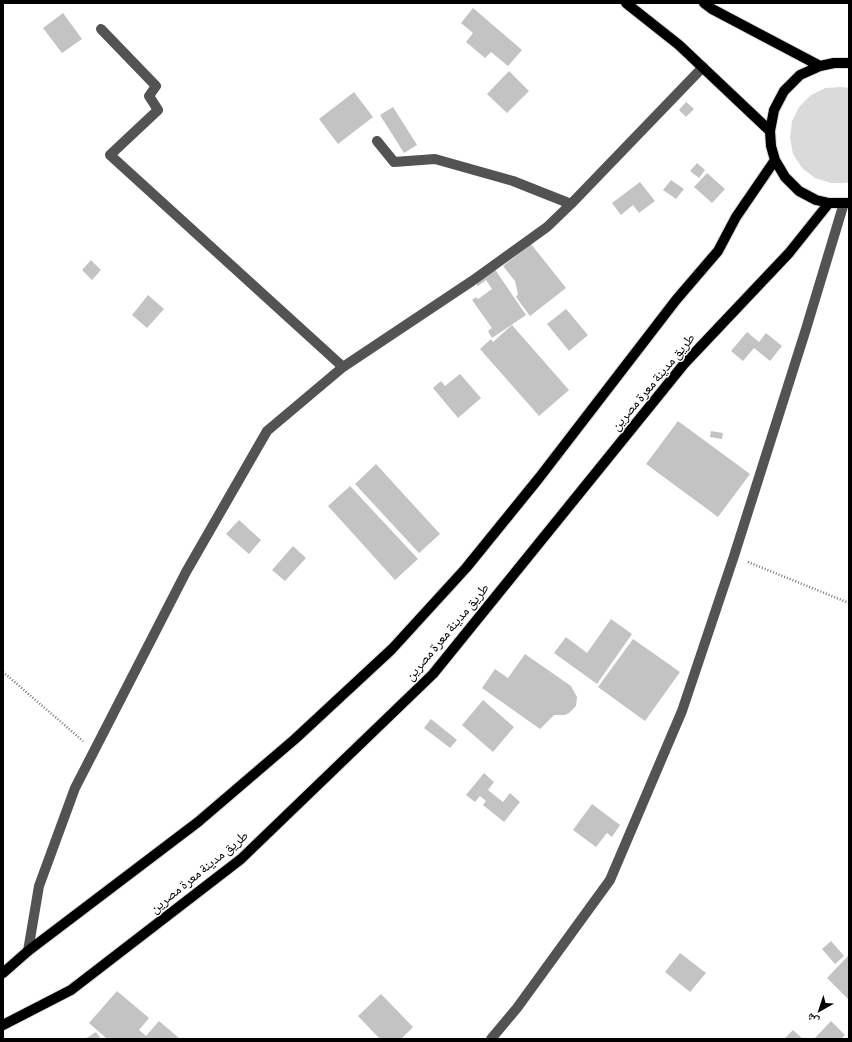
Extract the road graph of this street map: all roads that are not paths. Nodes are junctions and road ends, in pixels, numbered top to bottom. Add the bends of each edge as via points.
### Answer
1 (626, 3) edge
2 (704, 3) edge
3 (101, 29) dead end
4 (849, 63) edge
5 (820, 66) junction
6 (703, 67) junction
7 (770, 131) junction
8 (377, 141) dead end
9 (775, 160) junction
10 (829, 203) junction
11 (846, 203) edge
12 (571, 204) junction
13 (343, 367) junction
14 (28, 951) junction
15 (3, 973) edge
16 (3, 1025) edge
17 (491, 1039) edge

1 - 6 main road
2 - 5 main road
3 - 13 street via 156,86 149,96 158,110 110,155
4 - 5 main road
5 - 7 main road via 800,75 784,91 774,110
6 - 7 main road
6 - 12 street
7 - 9 main road
8 - 12 street via 394,162 435,159 513,181
9 - 10 main road via 785,177 799,191 816,200
9 - 14 main road, طريق مدينة معرة مصرين via 736,217 718,252 676,300 466,568 392,648 295,740 198,822
10 - 11 main road
10 - 16 main road, طريق مدينة معرة مصرين via 789,253 684,364 433,674 241,859 71,990
11 - 17 street via 682,711 610,880 517,1008
12 - 13 street via 547,227 478,277
13 - 14 street via 267,431 186,572 75,788 39,886
14 - 15 main road, طريق مدينة معرة مصرين

